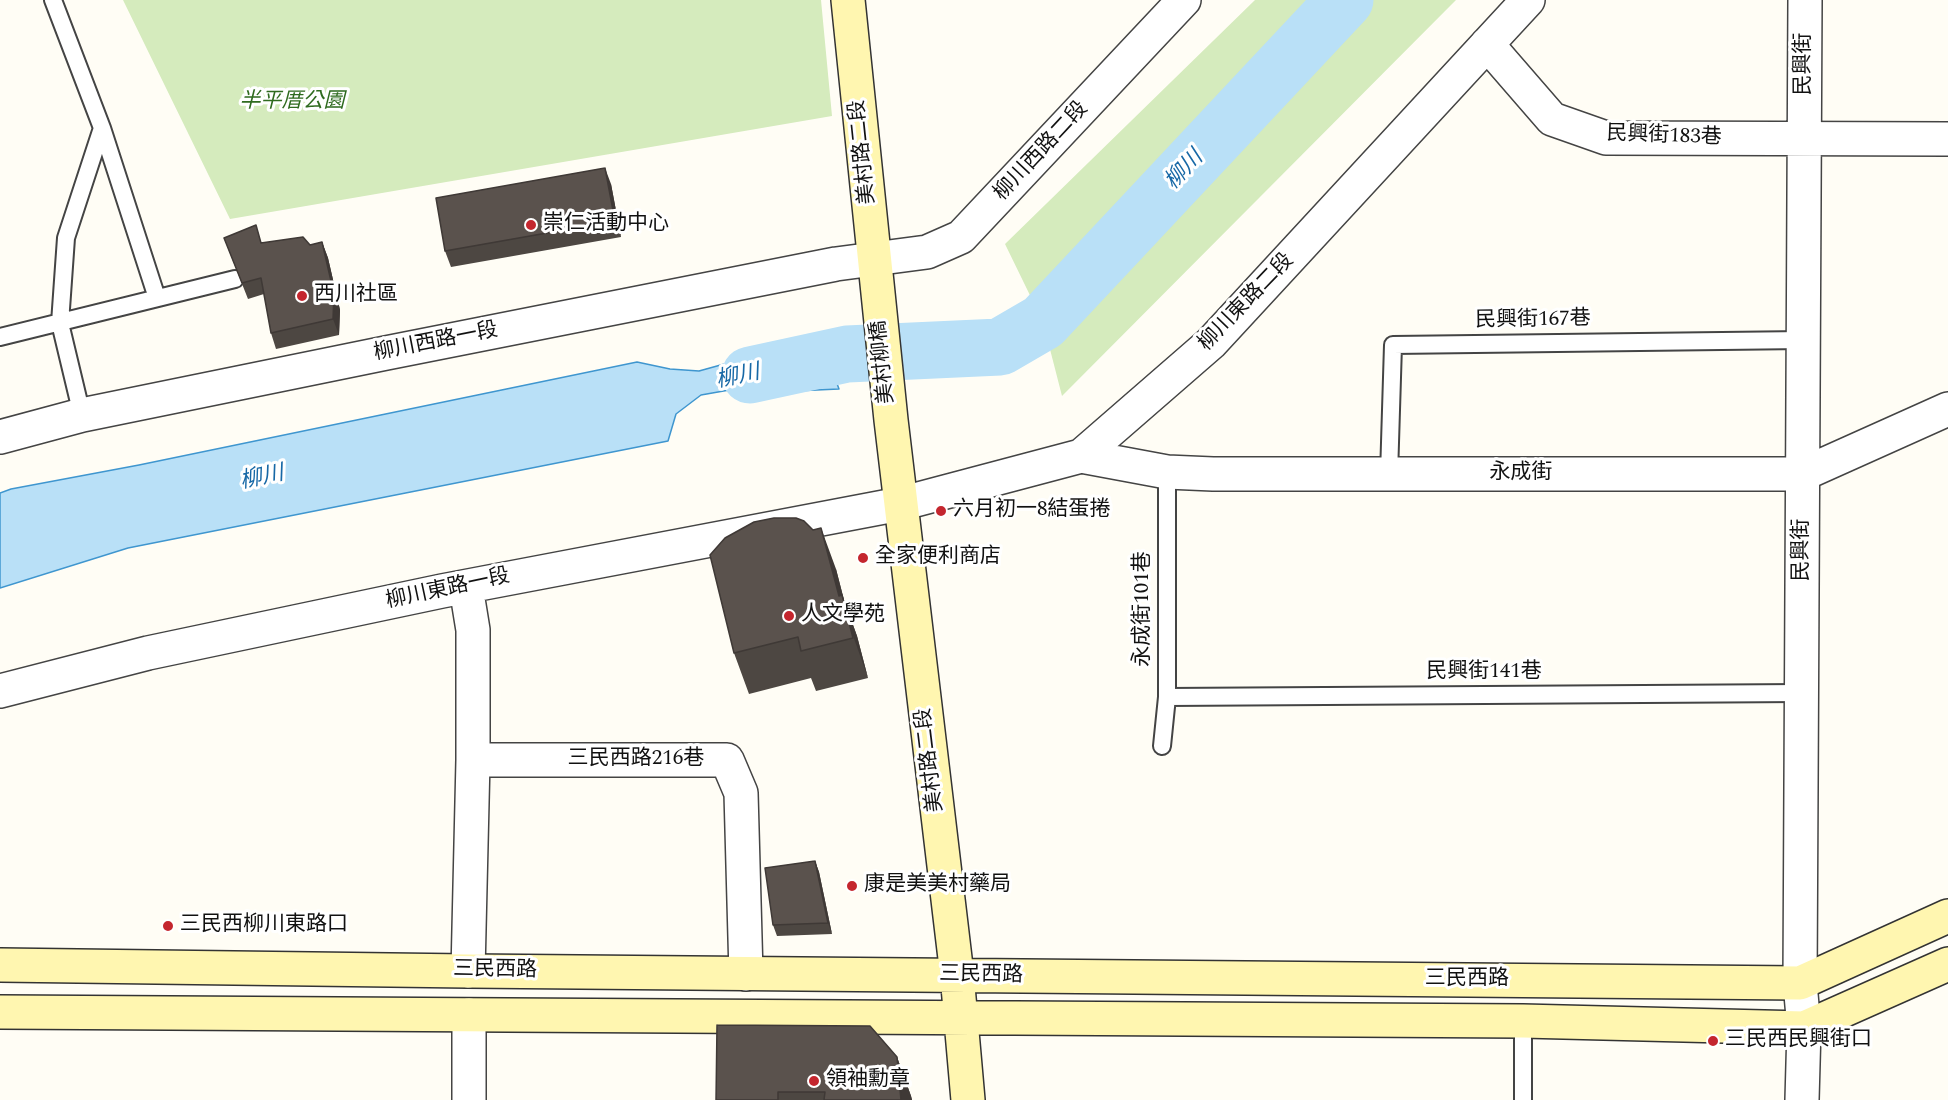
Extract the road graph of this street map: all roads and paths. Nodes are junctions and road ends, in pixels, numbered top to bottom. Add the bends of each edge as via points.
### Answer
1 (53, 0) edge
2 (848, 0) edge
3 (1184, 0) edge
4 (1528, 0) edge
5 (1805, 0) edge
6 (1487, 45) junction
7 (102, 128) junction
8 (1948, 139) edge
9 (1805, 140) junction
10 (874, 258) junction
11 (235, 279) edge
12 (157, 298) junction
13 (878, 304) joint
14 (60, 323) junction
15 (0, 338) edge
16 (1804, 340) junction
17 (1948, 409) edge
18 (82, 415) junction
19 (891, 420) joint
20 (0, 438) edge
21 (1081, 456) junction
22 (1167, 472) junction
23 (1803, 474) junction
24 (1389, 475) junction
25 (900, 504) junction
26 (466, 587) junction
27 (0, 692) edge
28 (1802, 693) junction
29 (1167, 697) junction
30 (1162, 746) dead end
31 (473, 760) junction
32 (1948, 916) edge
33 (1948, 964) edge
34 (0, 965) edge
35 (468, 971) junction
36 (746, 974) junction
37 (957, 975) junction
38 (1800, 983) junction
39 (0, 1012) edge
40 (469, 1015) junction
41 (960, 1018) junction
42 (1523, 1021) junction
43 (1804, 1028) junction
44 (469, 1100) edge
45 (968, 1100) edge
46 (1523, 1100) edge
47 (1802, 1100) edge

1 - 7 lane
2 - 10 street, 美村路二段
3 - 10 street, 柳川西路二段 via 961,237 927,252
4 - 6 street, 柳川東路二段
5 - 9 street, 民興街
6 - 9 street, 民興街183巷 via 1552,119 1606,138
6 - 21 street, 柳川東路二段 via 1211,343
7 - 12 lane
7 - 14 lane via 66,238
8 - 9 street, 民興街183巷
9 - 16 street, 民興街
10 - 13 street, 美村路二段
10 - 18 street, 柳川西路一段
11 - 12 lane
12 - 14 lane
13 - 19 street, 美村柳橋
14 - 15 lane
14 - 18 lane
16 - 23 street, 民興街
16 - 24 lane, 民興街167巷 via 1393,345
17 - 23 street, 永成街
18 - 20 street, 柳川西路一段
19 - 25 street, 美村路二段
21 - 22 street, 永成街
21 - 25 street, 柳川東路二段
22 - 24 street, 永成街
22 - 29 lane, 永成街101巷
23 - 24 street, 永成街
23 - 28 street, 民興街
25 - 26 street, 柳川東路一段
25 - 37 street, 美村路二段
26 - 27 street, 柳川東路一段 via 148,653
26 - 31 street via 473,630
28 - 29 lane, 民興街141巷
28 - 38 street, 民興街
29 - 30 lane, 永成街101巷
31 - 35 street
31 - 36 street, 三民西路216巷 via 726,760 741,793
32 - 38 street, 三民西路
33 - 43 street, 三民西路
34 - 35 street, 三民西路
35 - 36 street, 三民西路
36 - 37 street, 三民西路
37 - 38 street, 三民西路
37 - 41 street, 美村路二段
38 - 43 street, 民興街
39 - 40 street, 三民西路
40 - 41 street, 三民西路
40 - 44 street
41 - 42 street, 三民西路
41 - 45 street, 美村路二段
42 - 43 street, 三民西路
42 - 46 lane
43 - 47 street, 民興街

